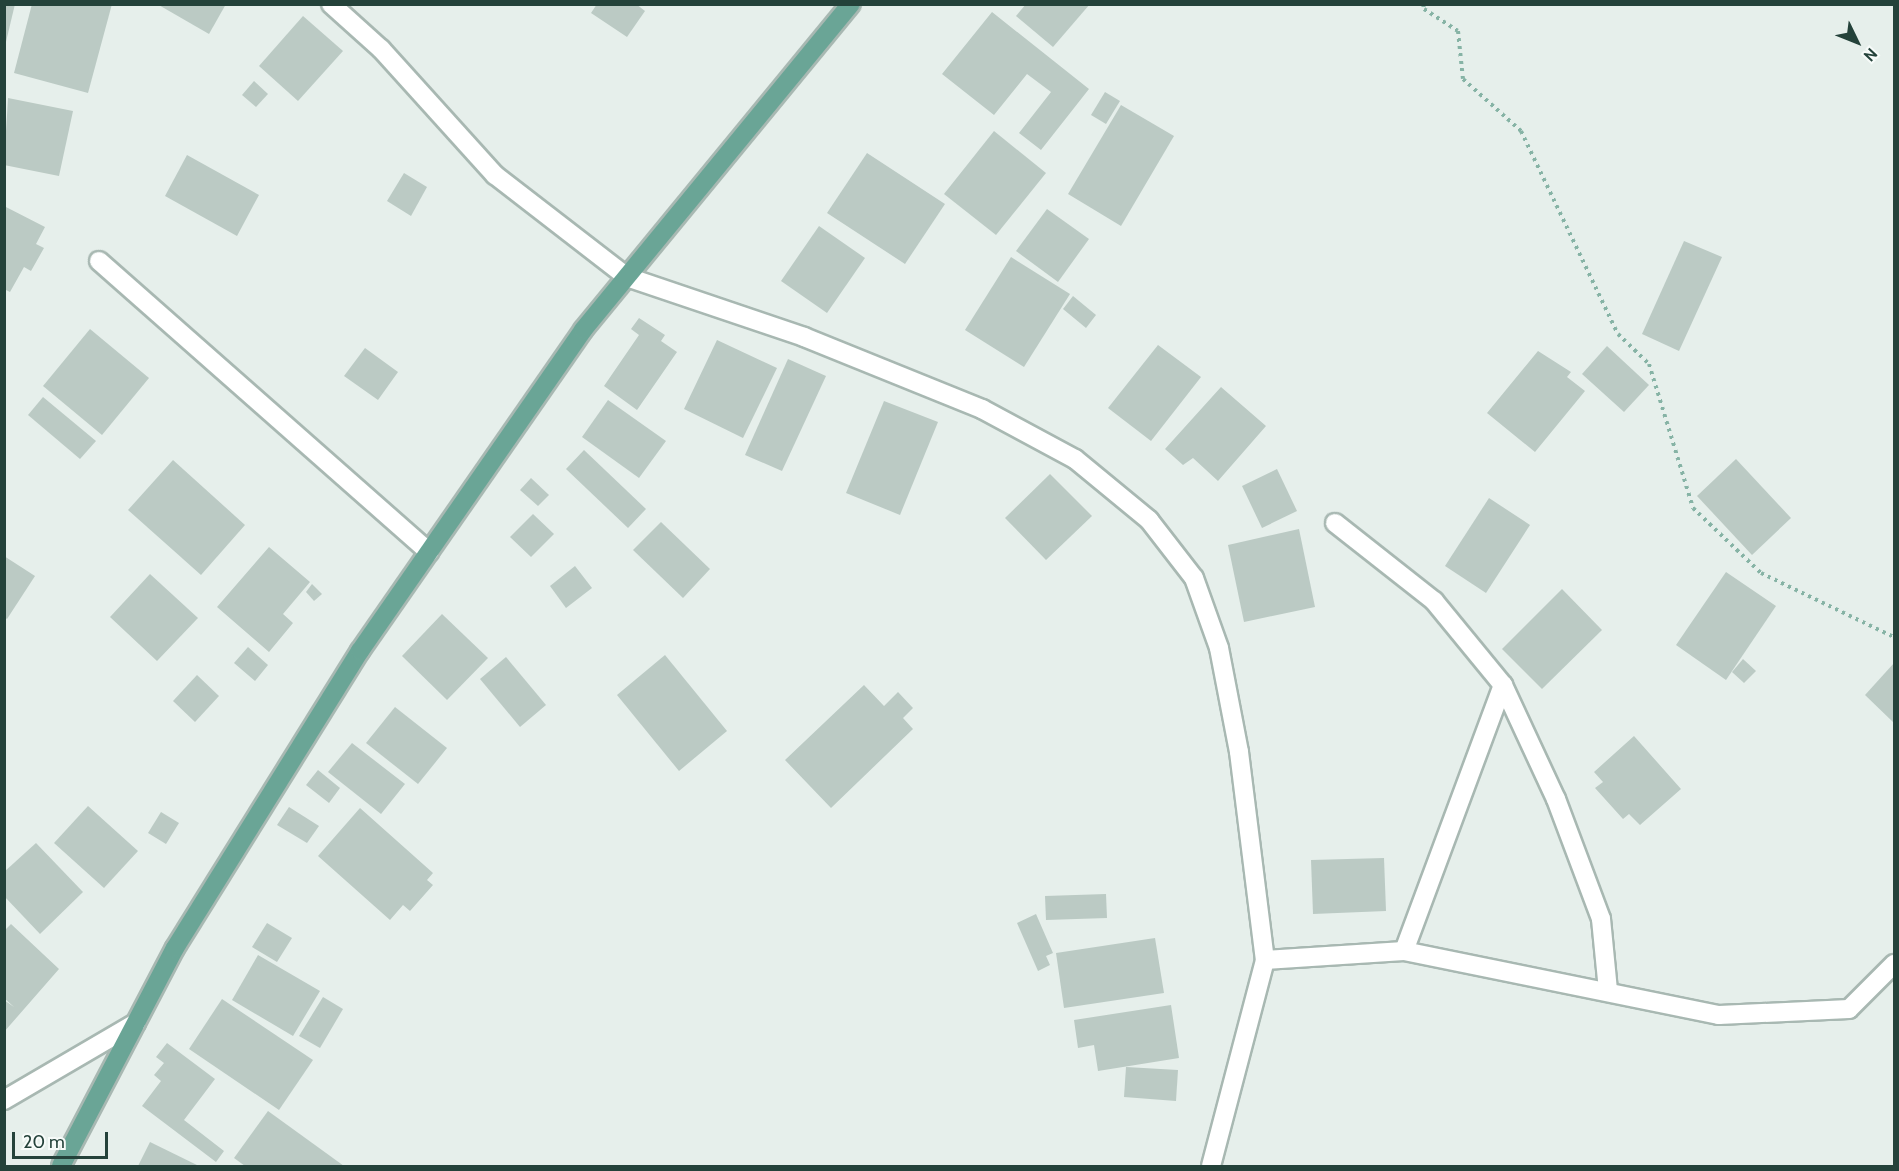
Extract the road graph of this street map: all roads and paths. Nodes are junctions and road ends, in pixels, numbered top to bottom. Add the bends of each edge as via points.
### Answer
1 (331, 4) edge
2 (851, 4) edge
3 (1423, 4) edge
4 (99, 261) dead end
5 (627, 277) junction
6 (1335, 523) dead end
7 (429, 552) junction
8 (1894, 637) edge
9 (1503, 685) junction
10 (1404, 951) junction
11 (1265, 960) junction
12 (1894, 964) edge
13 (1608, 991) junction
14 (136, 1023) junction
15 (4, 1100) edge
16 (61, 1167) edge
17 (1210, 1167) edge

1 - 5 street via 381,49 495,175
2 - 5 main road
3 - 8 path via 1424,9 1458,31 1462,79 1521,131 1618,333 1649,364 1693,508 1761,573
4 - 7 street
5 - 7 main road via 584,330
5 - 11 street via 804,337 982,409 1075,459 1149,520 1194,578 1219,648 1239,752
6 - 9 street via 1434,601
7 - 14 main road via 360,651 230,858 175,948
9 - 10 street
9 - 13 street via 1556,799 1601,919
10 - 11 street
10 - 13 street
11 - 17 street
12 - 13 street via 1849,1010 1719,1015
14 - 15 street
14 - 16 main road

